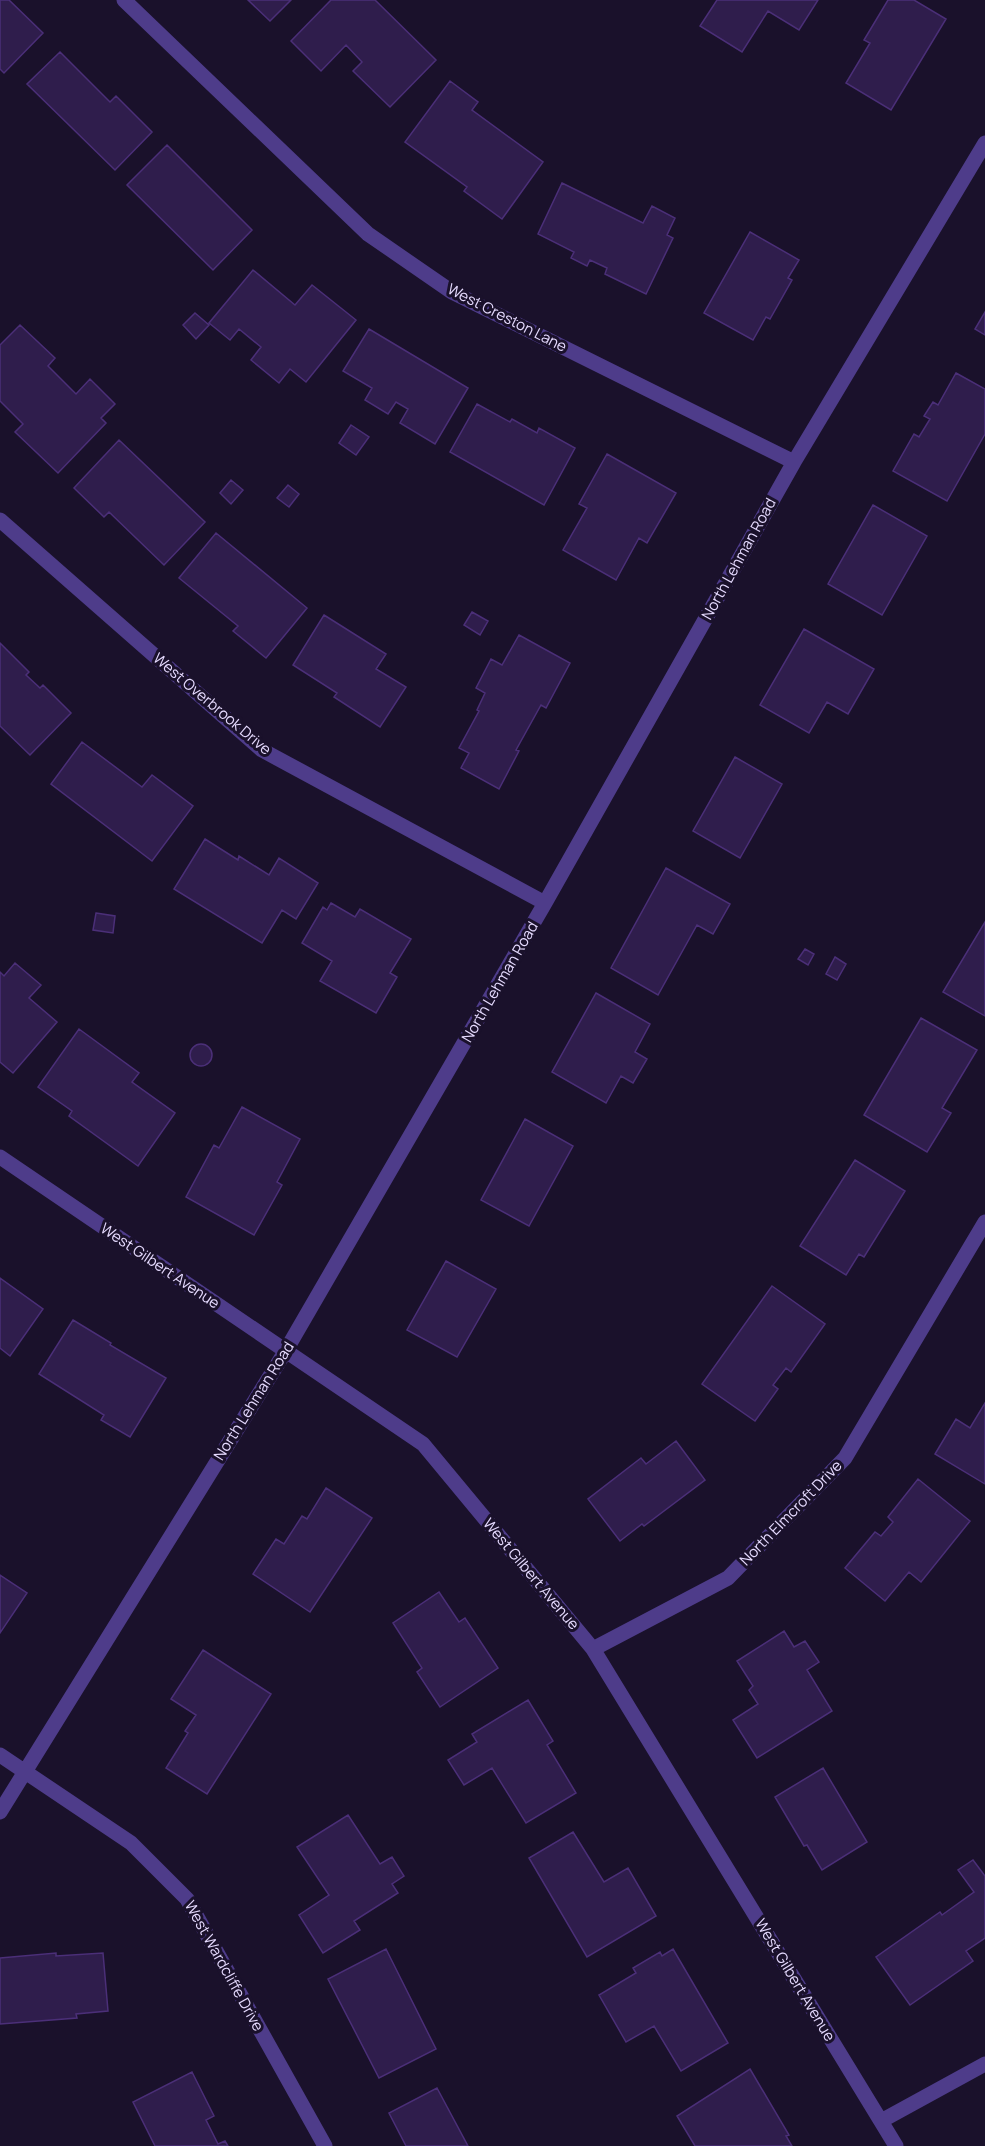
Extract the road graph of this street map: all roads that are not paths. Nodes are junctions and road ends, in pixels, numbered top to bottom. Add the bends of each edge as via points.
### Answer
1 (124, 0) edge
2 (985, 144) edge
3 (794, 462) junction
4 (0, 520) edge
5 (545, 903) junction
6 (0, 1157) edge
7 (985, 1222) edge
8 (285, 1352) junction
9 (593, 1649) junction
10 (0, 1755) edge
11 (26, 1771) junction
12 (0, 1812) edge
13 (985, 2064) edge
14 (881, 2121) junction
15 (325, 2146) edge
16 (896, 2146) edge

1 - 3 street, West Creston Lane via 368,234 452,292
2 - 3 street, North Lehman Road
3 - 5 street, North Lehman Road
4 - 5 street, West Overbrook Drive via 262,750
5 - 8 street, North Lehman Road
6 - 8 street, West Gilbert Avenue
7 - 9 street, North Elmcroft Drive via 845,1458 728,1578
8 - 9 street, West Gilbert Avenue via 423,1444
8 - 11 street, North Lehman Road
9 - 14 street, West Gilbert Avenue
10 - 11 street, West Wardcliffe Drive
11 - 12 street, North Lehman Road
11 - 15 street, West Wardcliffe Drive via 131,1843 187,1899
13 - 14 street
14 - 16 street, West Gilbert Avenue

